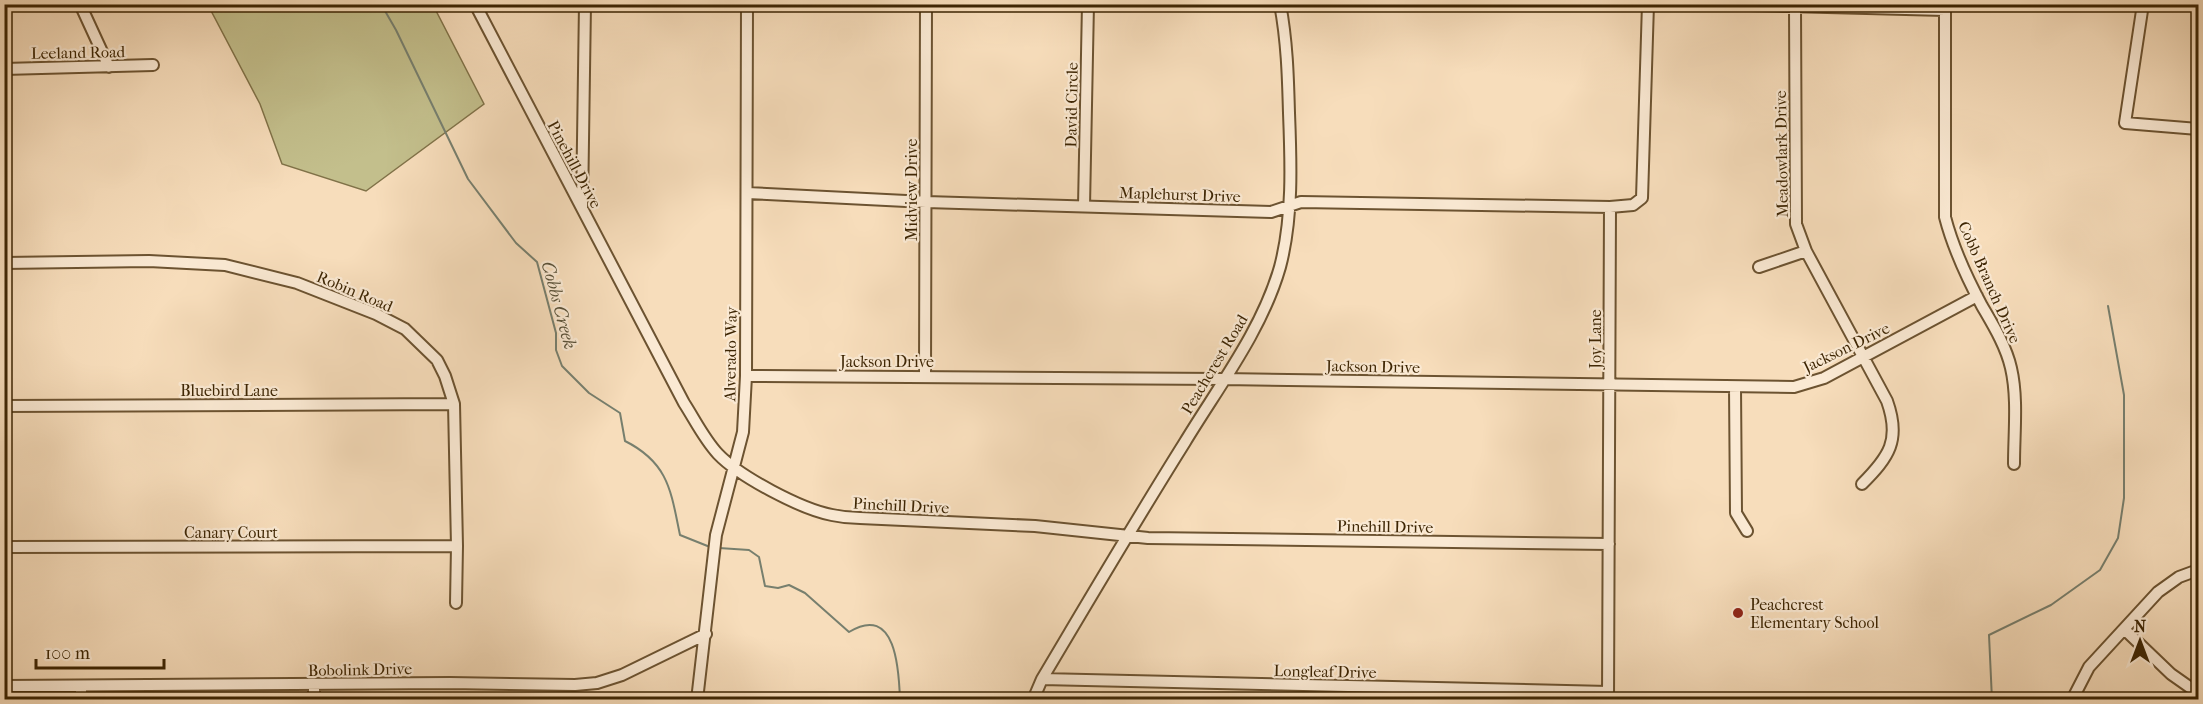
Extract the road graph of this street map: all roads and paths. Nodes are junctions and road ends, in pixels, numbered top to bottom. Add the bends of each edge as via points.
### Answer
1 (81, 4) edge
2 (475, 4) edge
3 (585, 4) edge
4 (747, 4) edge
5 (926, 4) edge
6 (1088, 4) edge
7 (1280, 4) edge
8 (1648, 4) edge
9 (1708, 4) edge
10 (2144, 4) edge
11 (1795, 7) junction
12 (1945, 8) edge
13 (153, 65) dead end
14 (109, 66) junction
15 (4, 69) edge
16 (2199, 129) edge
17 (747, 193) junction
18 (926, 202) junction
19 (1084, 206) junction
20 (1288, 207) junction
21 (1610, 207) junction
22 (582, 210) junction
23 (1806, 251) junction
24 (4, 263) edge
25 (1759, 267) dead end
26 (1977, 296) junction
27 (1863, 357) junction
28 (746, 376) junction
29 (925, 376) junction
30 (1223, 379) junction
31 (1610, 384) junction
32 (1735, 387) junction
33 (454, 404) junction
34 (4, 406) edge
35 (2014, 464) dead end
36 (735, 469) junction
37 (1862, 484) dead end
38 (1747, 531) dead end
39 (1127, 534) junction
40 (1609, 544) junction
41 (457, 546) junction
42 (4, 547) edge
43 (2199, 570) edge
44 (456, 603) dead end
45 (2124, 628) junction
46 (706, 634) junction
47 (1042, 679) junction
48 (314, 685) junction
49 (4, 686) edge
50 (81, 686) junction
51 (2199, 693) edge
52 (1608, 696) edge
53 (81, 699) edge
54 (314, 699) edge
55 (697, 699) edge
56 (1033, 699) edge
57 (2072, 699) edge

1 - 14 street
2 - 22 street, Pinehill Drive
3 - 22 street
4 - 17 street, Alverado Way
5 - 18 street, Midview Drive
6 - 19 street, David Circle
7 - 20 street, Peachcrest Road via 1287,50
8 - 21 street via 1642,198 1633,205
9 - 11 street
10 - 16 street via 2125,123
11 - 12 street
11 - 23 street, Meadowlark Drive via 1795,203 1796,224
12 - 26 street, Cobb Branch Drive via 1945,217
13 - 14 street, Leeland Road
14 - 15 street, Leeland Road
17 - 18 street, Maplehurst Drive
17 - 28 street, Alverado Way
18 - 19 street, Maplehurst Drive
18 - 29 street, Midview Drive
19 - 20 street, Maplehurst Drive via 1271,212
20 - 21 street, Maplehurst Drive via 1301,202
20 - 30 street, Peachcrest Road via 1280,266 1268,298
21 - 31 street, Joy Lane
22 - 36 street, Pinehill Drive via 684,404 718,454
23 - 25 street
23 - 27 street, Meadowlark Drive
24 - 33 street, Robin Road via 149,261 225,265 297,283 405,329 437,360
26 - 27 street, Jackson Drive
26 - 35 street, Cobb Branch Drive via 2011,367
27 - 32 street, Jackson Drive via 1824,378 1794,387
27 - 37 street, Meadowlark Drive via 1887,401 1894,428 1886,457
28 - 29 street, Jackson Drive
28 - 36 street, Alverado Way via 744,432
29 - 30 street, Jackson Drive
30 - 31 street, Jackson Drive
30 - 39 street, Peachcrest Road
31 - 32 street, Jackson Drive
31 - 40 street, Joy Lane
32 - 38 street via 1736,513
33 - 34 street, Bluebird Lane
33 - 41 street, Robin Road
36 - 39 street, Pinehill Drive via 795,502 831,515
36 - 46 street, Alverado Way via 716,535
39 - 40 street, Pinehill Drive via 1160,538
39 - 47 street, Peachcrest Road
40 - 52 street, Joy Lane
41 - 42 street, Canary Court
41 - 44 street, Robin Road
43 - 45 street via 2179,577 2158,592
45 - 51 street via 2171,674
45 - 57 street via 2089,667
46 - 48 street, Bobolink Drive via 597,683
46 - 55 street, Alverado Way
47 - 52 street, Longleaf Drive
47 - 56 street, Peachcrest Road
48 - 50 street, Bobolink Drive
48 - 54 street
49 - 50 street, Bobolink Drive
50 - 53 street

